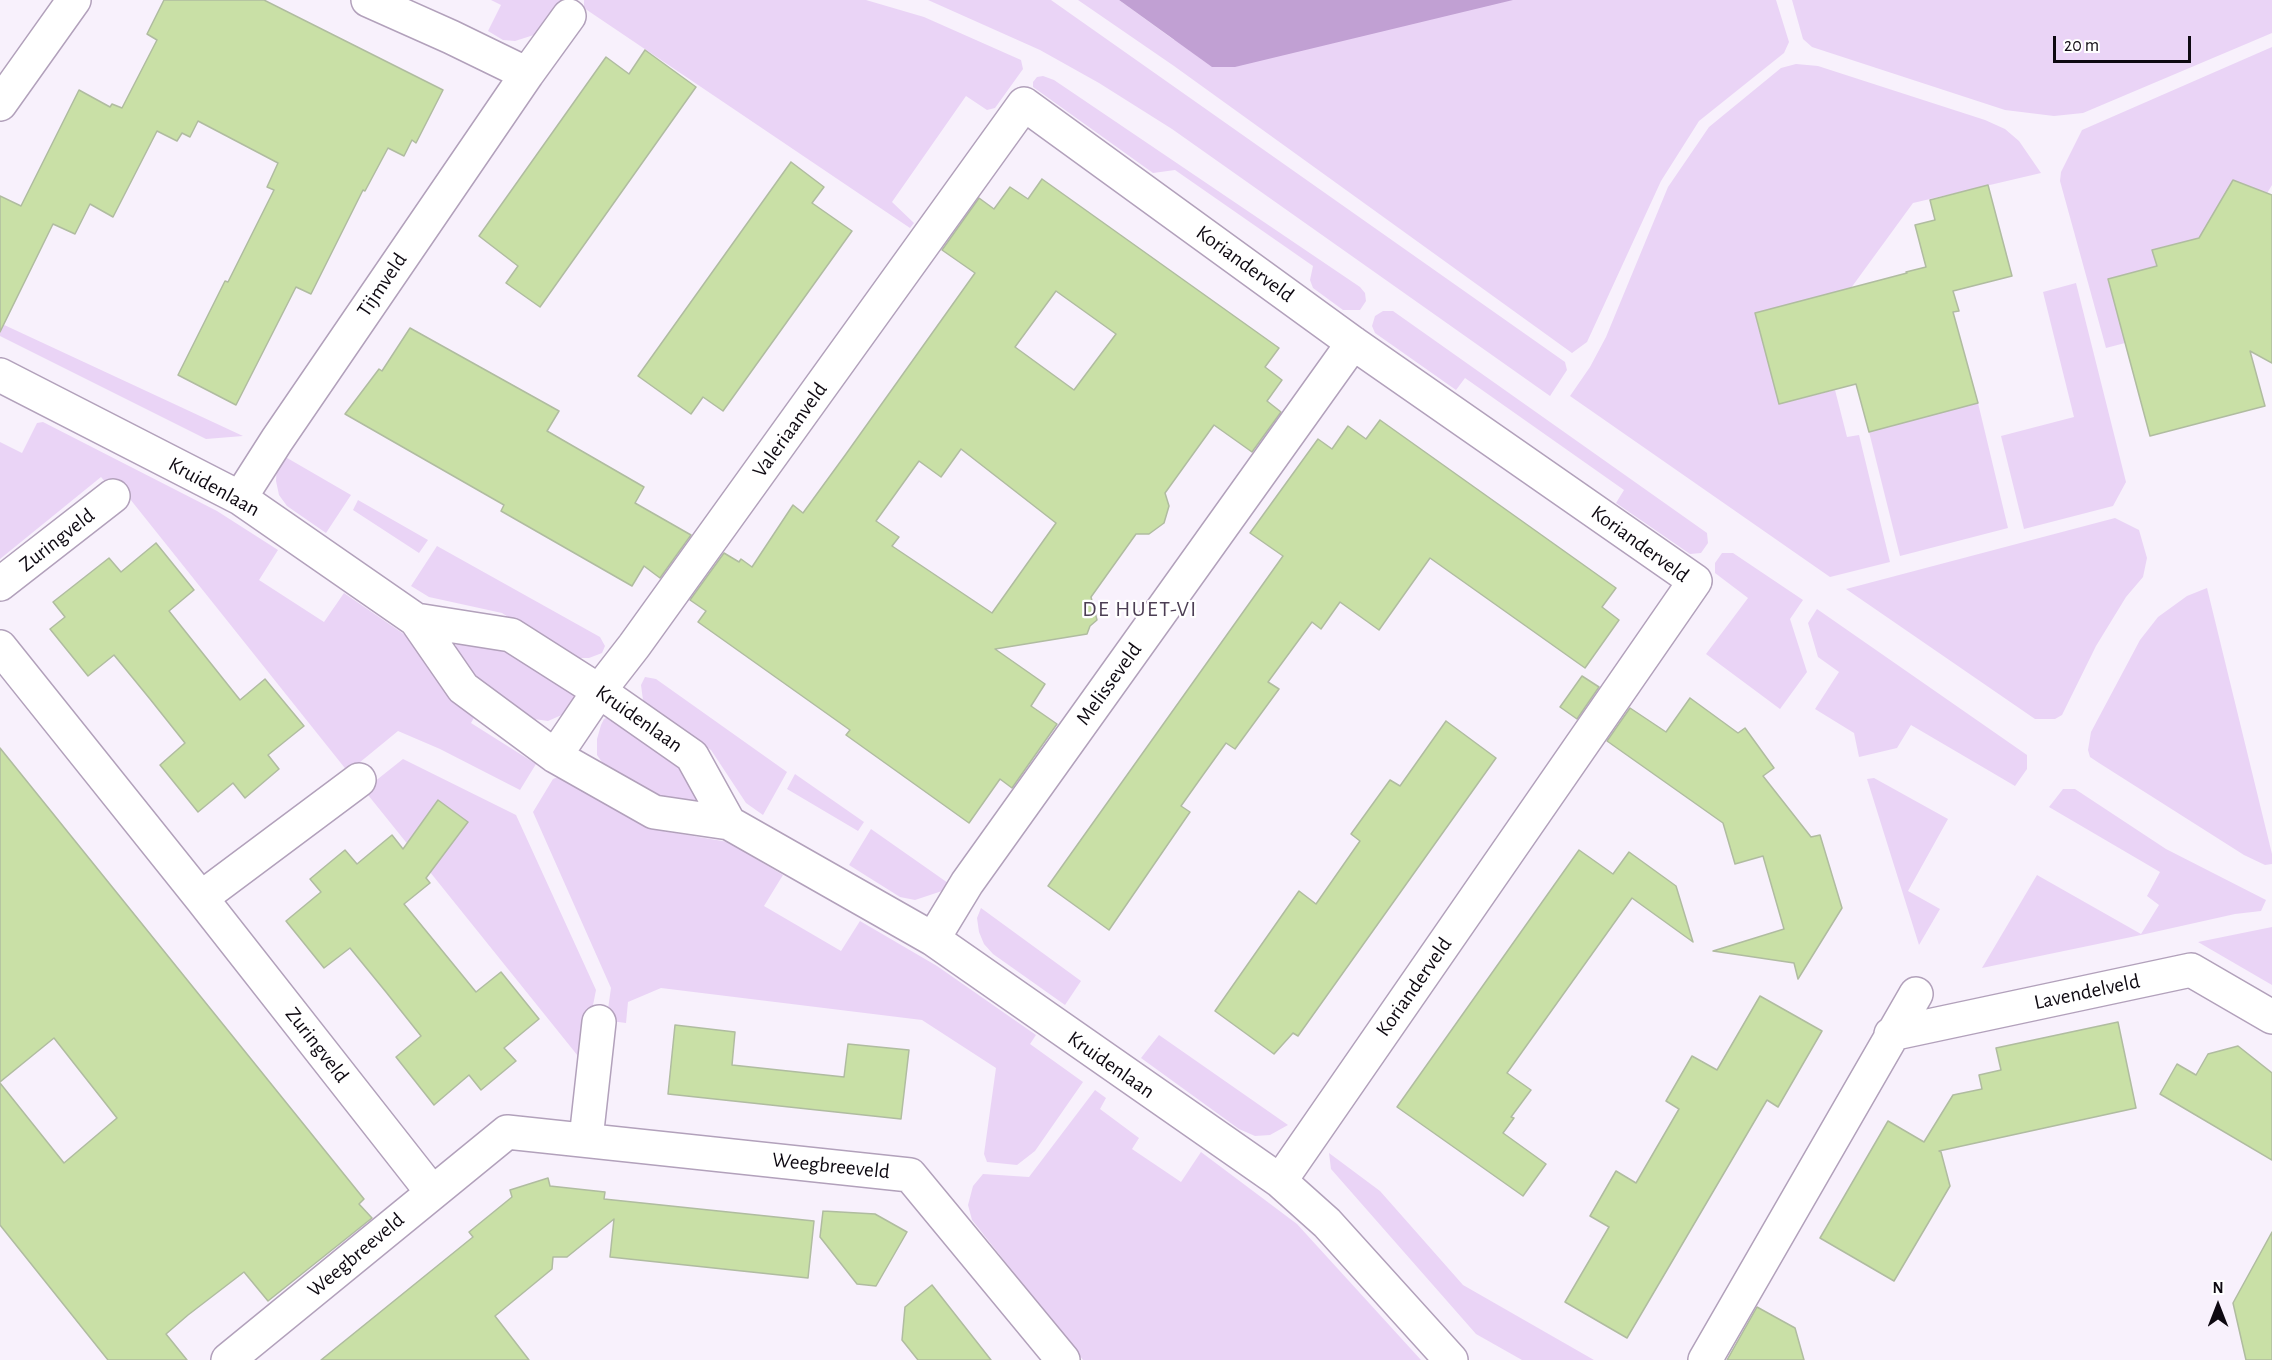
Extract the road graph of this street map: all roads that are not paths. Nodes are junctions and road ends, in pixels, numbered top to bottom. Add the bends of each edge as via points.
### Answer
1 (74, 0) edge
2 (368, 0) edge
3 (569, 16) dead end
4 (527, 74) junction
5 (0, 104) edge
6 (1024, 104) joint
7 (1353, 343) junction
8 (0, 375) edge
9 (113, 496) dead end
10 (240, 498) junction
11 (0, 584) edge
12 (416, 620) junction
13 (0, 647) edge
14 (599, 691) junction
15 (555, 756) junction
16 (358, 780) dead end
17 (729, 823) junction
18 (201, 898) junction
19 (933, 939) junction
20 (1916, 994) dead end
21 (2272, 1017) edge
22 (599, 1022) dead end
23 (1891, 1034) junction
24 (586, 1139) junction
25 (1280, 1181) junction
26 (432, 1192) junction
27 (228, 1360) edge
28 (1063, 1360) edge
29 (1451, 1360) edge
30 (1705, 1360) edge

1 - 5 street
2 - 4 street
3 - 4 street, Tijmveld
4 - 10 street, Tijmveld
6 - 7 street, Korianderveld
6 - 14 street, Valeriaanveld
7 - 19 street, Melisseveld via 967,883
7 - 25 street, Korianderveld via 1695,581
8 - 10 street, Kruidenlaan
9 - 11 street, Zuringveld
10 - 12 street, Kruidenlaan
12 - 14 street, Kruidenlaan via 512,635
12 - 15 street, Kruidenlaan via 463,688
13 - 18 street, Zuringveld
14 - 15 street, Valeriaanveld
14 - 17 street, Kruidenlaan via 692,756
15 - 17 street, Kruidenlaan via 654,812
16 - 18 street
17 - 19 street, Kruidenlaan
18 - 26 street, Zuringveld
19 - 25 street, Kruidenlaan
20 - 23 street
21 - 23 street, Lavendelveld via 2191,970
22 - 24 street
23 - 30 street
24 - 26 street, Weegbreeveld via 507,1132
24 - 28 street, Weegbreeveld via 910,1175
25 - 29 street, Kruidenlaan via 1327,1223
26 - 27 street, Weegbreeveld

